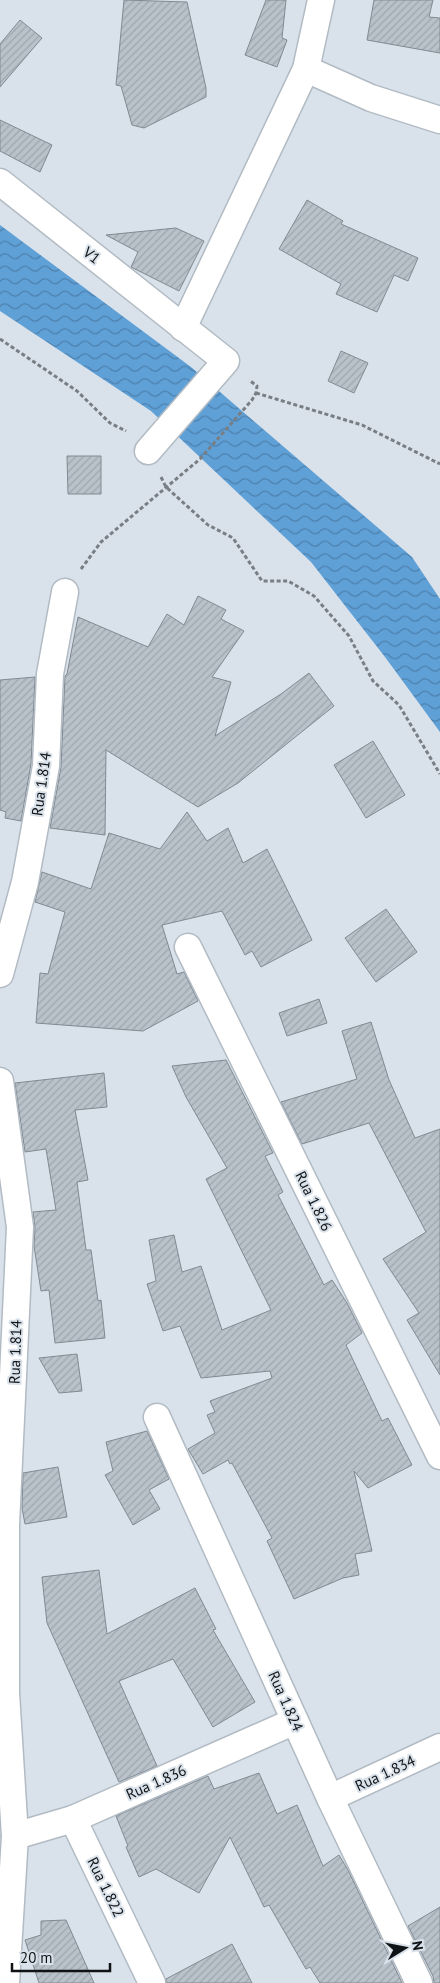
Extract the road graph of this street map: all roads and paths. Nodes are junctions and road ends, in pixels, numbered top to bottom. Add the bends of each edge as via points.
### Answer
1 (321, 0) edge
2 (306, 69) junction
3 (440, 120) edge
4 (0, 182) edge
5 (183, 328) junction
6 (0, 339) edge
7 (256, 393) dead end
8 (252, 400) dead end
9 (154, 444) junction
10 (440, 464) edge
11 (166, 488) junction
12 (65, 592) joint
13 (440, 774) edge
14 (188, 947) dead end
15 (0, 974) edge
16 (0, 1081) edge
17 (157, 1416) dead end
18 (440, 1456) edge
19 (295, 1721) junction
20 (440, 1747) edge
21 (330, 1798) junction
22 (73, 1819) junction
23 (15, 1836) junction
24 (6, 1983) edge
25 (152, 1983) edge
26 (419, 1983) edge

1 - 2 street
2 - 3 street via 371,98
2 - 5 street
4 - 5 street, V1
5 - 9 street, V1 via 226,361
6 - 9 path via 77,391 110,422
7 - 10 path via 362,425
8 - 11 path via 200,459
9 - 11 path
11 - 12 path via 101,542
11 - 13 path via 208,525 233,538 262,581 288,580 314,596 349,636 373,680 399,705
12 - 15 street, Rua 1.814 via 50,674 46,766 25,882
14 - 18 street, Rua 1.826
16 - 23 street, Rua 1.814 via 20,1227 6,1525 6,1693
17 - 19 street, Rua 1.824
19 - 21 street, Rua 1.824
19 - 22 street, Rua 1.836
20 - 21 street, Rua 1.834
21 - 26 street, Rua 1.824
22 - 23 street, Rua 1.836
22 - 25 street, Rua 1.822
23 - 24 street, Rua 1.814

